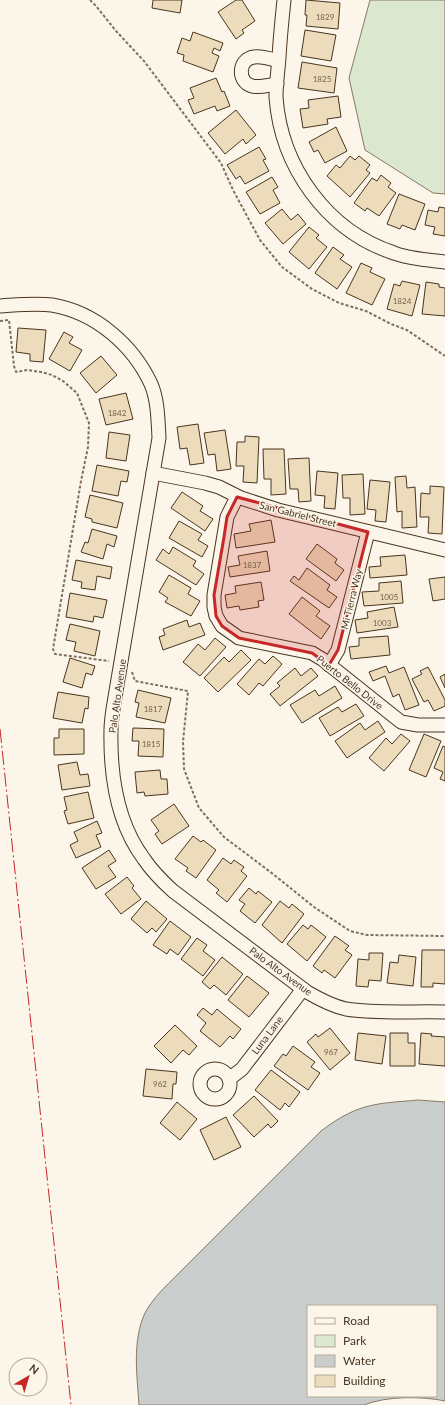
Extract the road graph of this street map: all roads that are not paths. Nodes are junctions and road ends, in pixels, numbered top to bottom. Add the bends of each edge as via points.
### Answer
1 (284, 0) edge
2 (278, 61) junction
3 (277, 84) junction
4 (445, 262) edge
5 (0, 306) edge
6 (153, 473) junction
7 (237, 497) junction
8 (368, 532) junction
9 (445, 550) edge
10 (329, 665) junction
11 (445, 725) edge
12 (303, 988) junction
13 (445, 1012) edge
14 (229, 1079) dead end

1 - 2 street
2 - 3 street
2 - 3 street via 253,57 243,65 241,72 247,84 253,87
3 - 4 street via 278,116 289,156 315,198 334,218 370,244 395,254
5 - 6 street, Palo Alto Avenue via 52,305 72,311 95,321 128,349 142,367 155,401 159,438
6 - 7 street, San Gabriel Street via 205,483
6 - 12 street, Palo Alto Avenue via 111,729 111,752 119,808 130,837 143,858 173,891
7 - 8 street, San Gabriel Street
7 - 10 street, Puerto Bello Drive via 227,517 214,596 216,616 222,626 239,638 312,653
8 - 9 street, San Gabriel Street
8 - 10 street, Mi Tierra Way via 338,650
10 - 11 street, Puerto Bello Drive via 401,722
12 - 13 street, Palo Alto Avenue via 326,1002 346,1009
12 - 14 street, Luna Lane via 242,1069

